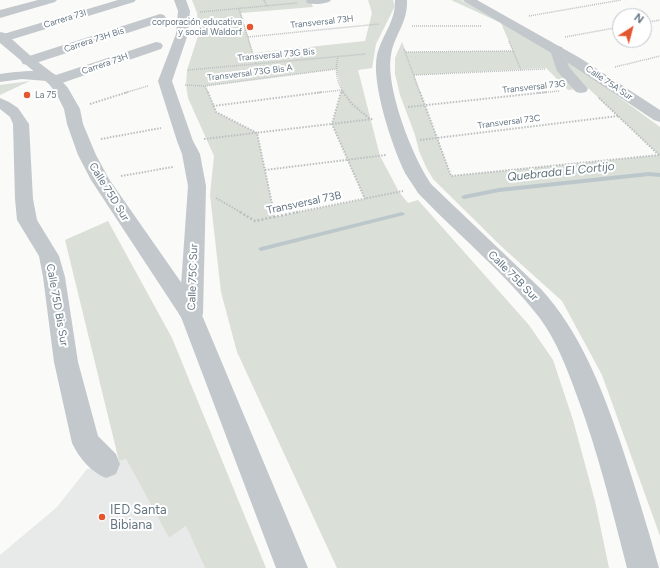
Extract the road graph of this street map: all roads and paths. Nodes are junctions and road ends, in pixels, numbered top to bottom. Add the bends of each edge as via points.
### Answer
1 (51, 0) edge
2 (130, 0) edge
3 (264, 0) edge
4 (325, 0) edge
5 (401, 0) edge
6 (469, 0) edge
7 (621, 0) edge
8 (311, 1) joint
9 (267, 6) junction
10 (182, 7) edge
11 (239, 9) junction
12 (0, 14) edge
13 (160, 18) dead end
14 (504, 20) junction
15 (397, 24) junction
16 (487, 26) dead end
17 (612, 29) edge
18 (248, 37) junction
19 (1, 38) edge
20 (542, 42) junction
21 (156, 46) dead end
22 (557, 50) junction
23 (513, 51) dead end
24 (395, 52) junction
25 (338, 56) junction
26 (660, 56) edge
27 (28, 61) junction
28 (256, 64) junction
29 (562, 68) junction
30 (336, 69) junction
31 (593, 72) junction
32 (414, 75) junction
33 (0, 78) edge
34 (52, 79) junction
35 (166, 80) junction
36 (206, 86) junction
37 (585, 89) junction
38 (342, 90) junction
39 (0, 103) edge
40 (425, 105) junction
41 (213, 106) junction
42 (72, 109) junction
43 (393, 113) junction
44 (618, 116) junction
45 (660, 117) edge
46 (370, 119) junction
47 (179, 124) junction
48 (332, 124) junction
49 (257, 133) junction
50 (117, 136) dead end
51 (437, 138) junction
52 (185, 142) junction
53 (403, 148) junction
54 (348, 160) junction
55 (193, 164) junction
56 (265, 170) junction
57 (134, 174) dead end
58 (196, 186) junction
59 (424, 186) junction
60 (365, 199) junction
61 (275, 217) junction
62 (191, 314) junction
63 (106, 464) dead end
64 (292, 568) edge
65 (643, 568) edge

1 - 12 street
2 - 19 street, Carrera 73I
3 - 9 path
4 - 8 street
5 - 15 street, Calle 75B Sur
6 - 14 street, Calle 75A Sur
7 - 14 path
8 - 9 path
9 - 11 path
10 - 11 path
10 - 35 street via 182,34
11 - 18 path
13 - 27 street, Carrera 73H Bis
14 - 20 street, Calle 75A Sur
15 - 16 path, Transversal 73H
15 - 18 path, Transversal 73H
15 - 24 street, Calle 75B Sur
15 - 24 path
17 - 20 path
18 - 28 path
19 - 27 street, Calle 75D Sur
20 - 22 street, Calle 75A Sur
21 - 34 street, Carrera 73H
22 - 29 street, Calle 75A Sur
22 - 31 street, Calle 75A Sur
23 - 24 path
24 - 25 path, Transversal 73G Bis
24 - 32 path
24 - 43 street, Calle 75B Sur via 383,62 383,77
25 - 28 path, Transversal 73G Bis
25 - 30 path
26 - 31 path
27 - 34 street, Calle 75D Sur
28 - 35 path, Transversal 73G Bis
29 - 32 path
29 - 37 street, Calle 75A Sur
30 - 36 path, Transversal 73G Bis A
30 - 38 path
31 - 45 street, Calle 75A Sur
32 - 40 path
33 - 34 street via 22,75
34 - 42 street, Calle 75D Sur via 63,91
35 - 36 path, Transversal 73G Bis A
35 - 42 path, Transversal 73G Bis
35 - 47 street, Calle 75C Sur
36 - 41 path
37 - 40 path, Transversal 73G
37 - 44 path
38 - 41 path
38 - 46 path via 359,112
38 - 48 path
39 - 63 street, Calle 75D Bis Sur via 10,108 18,116 21,124 27,220 48,256 54,276 66,362 86,443
40 - 43 path, Transversal 73G
40 - 51 path
41 - 49 path via 216,112
42 - 62 street, Calle 75D Sur via 87,155 100,180
43 - 46 path, Transversal 73G
43 - 53 street, Calle 75B Sur
44 - 51 path, Transversal 73C
44 - 51 path via 659,155 451,176
46 - 48 path, Transversal 73G
47 - 50 path
47 - 52 street, Calle 75C Sur
48 - 49 path, Transversal 73G
48 - 54 path
49 - 52 path, Transversal 73G
49 - 56 path
51 - 53 path, Transversal 73C
52 - 55 street, Calle 75C Sur
53 - 54 path, Transversal 73C
53 - 59 street, Calle 75B Sur via 412,171
54 - 56 path, Transversal 73C
54 - 60 path
55 - 57 path
55 - 58 street, Calle 75C Sur
56 - 61 path
58 - 61 path, Transversal 73B via 255,221
58 - 62 street, Calle 75C Sur
59 - 60 path, Transversal 73B
59 - 65 street, Calle 75B Sur via 521,283 564,336 584,378 603,431
60 - 61 path, Transversal 73B
62 - 64 street, Calle 75C Sur

